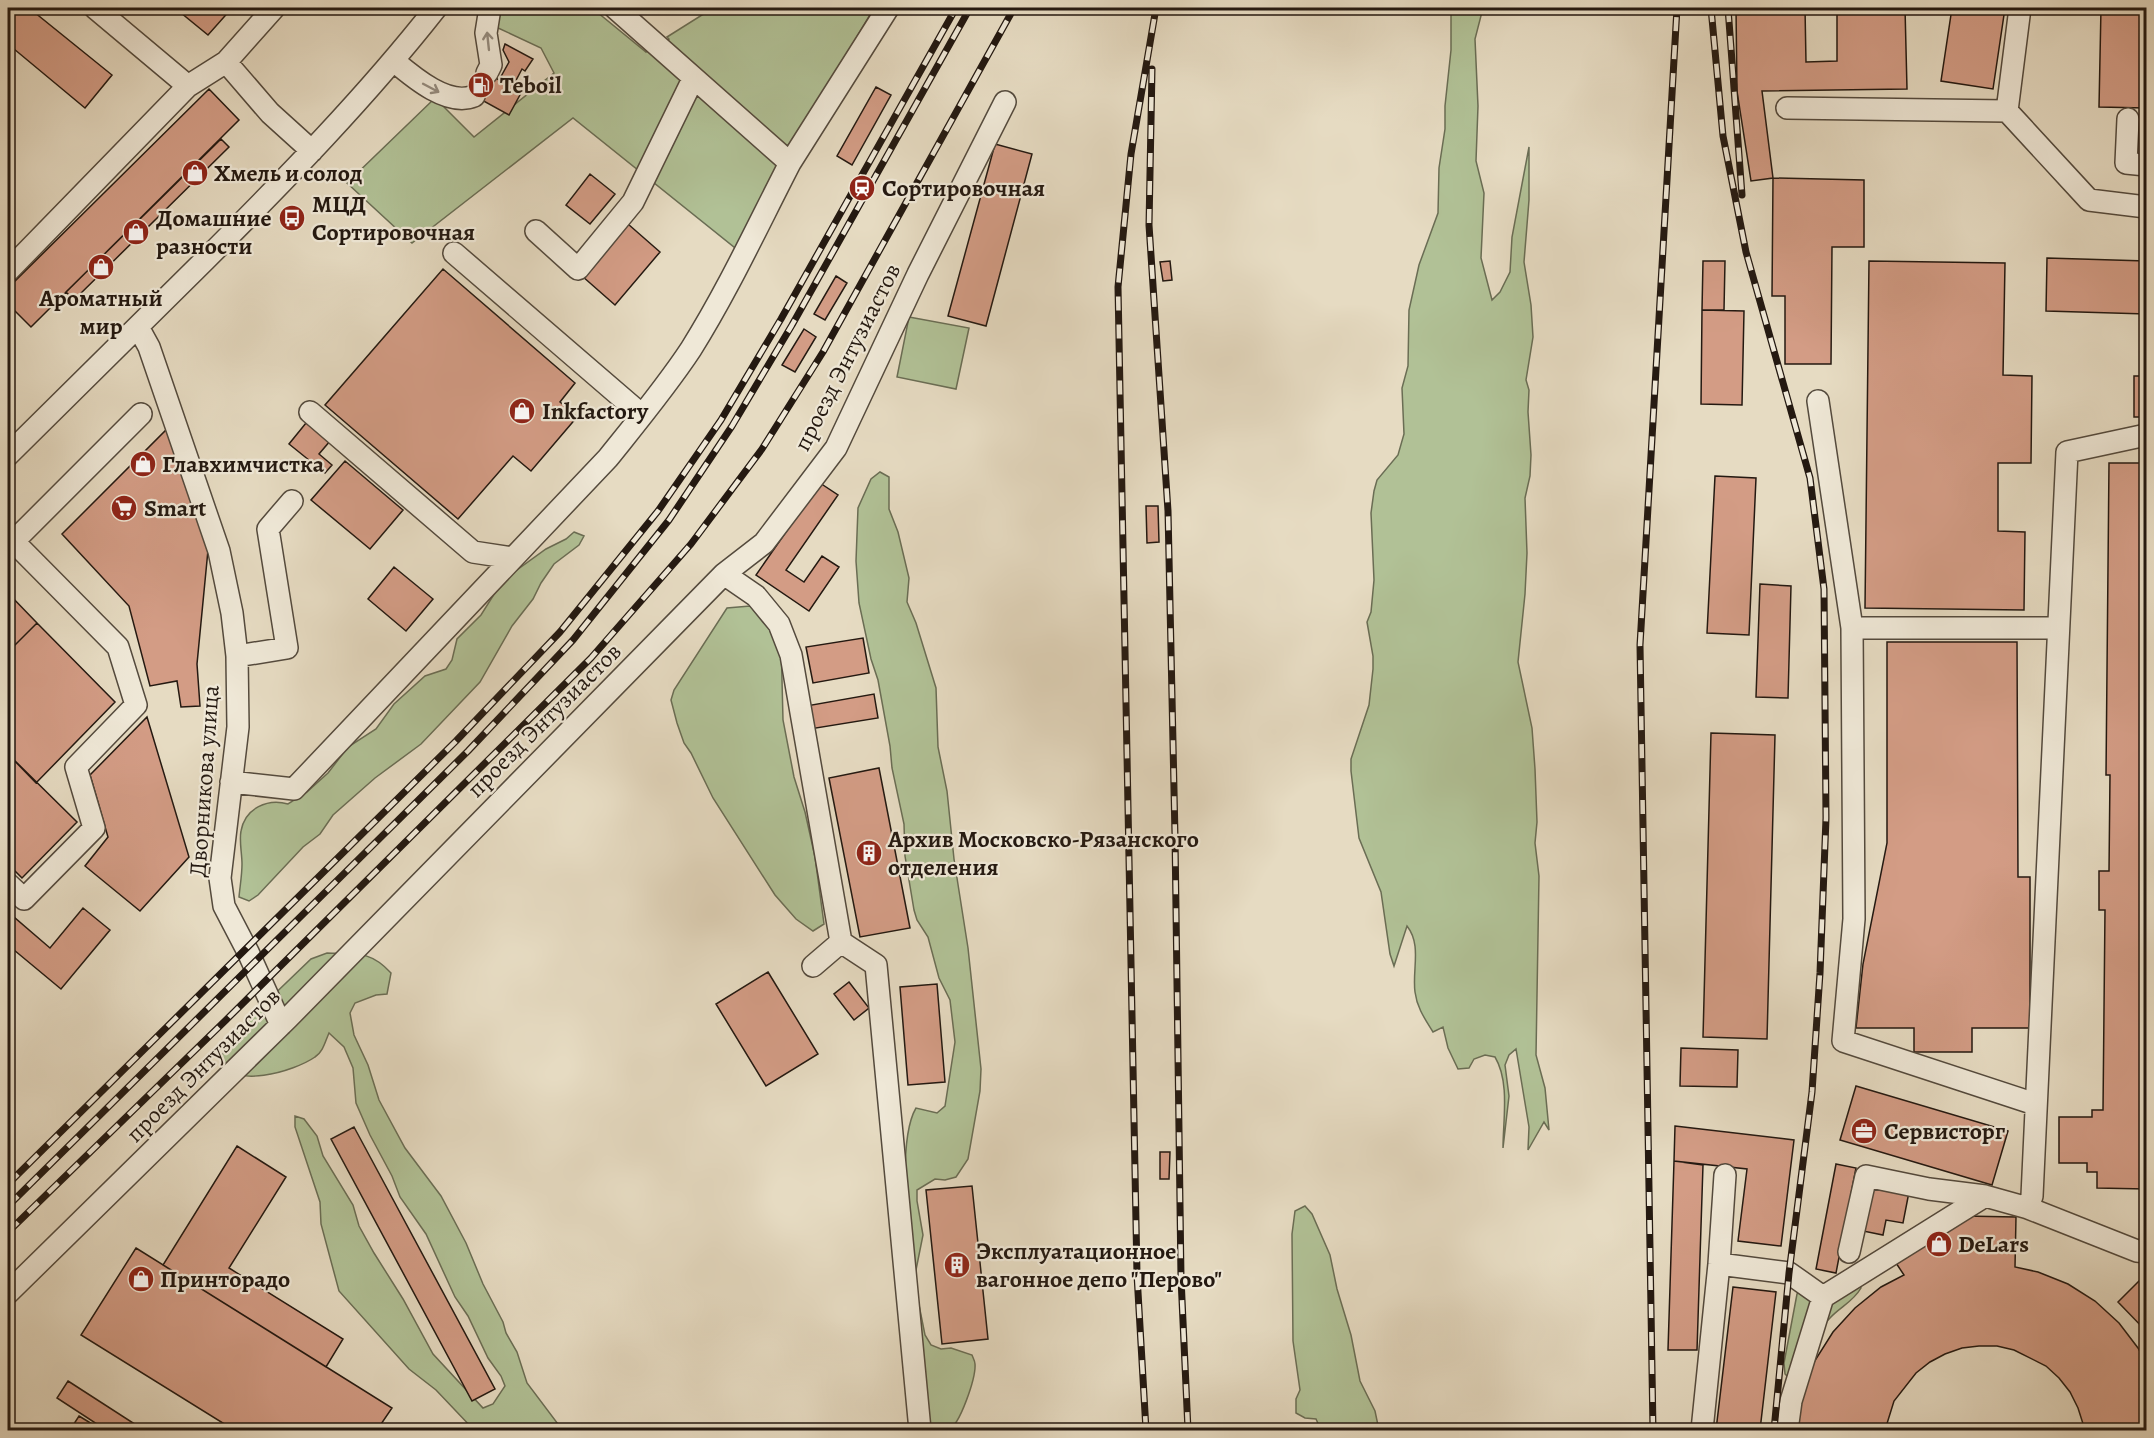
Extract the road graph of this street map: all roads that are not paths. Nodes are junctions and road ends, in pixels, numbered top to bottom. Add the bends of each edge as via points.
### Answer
1 (95, 8) edge
2 (274, 8) edge
3 (436, 8) edge
4 (490, 8) edge
5 (615, 8) edge
6 (888, 8) edge
7 (2020, 8) edge
8 (394, 61) junction
9 (226, 62) junction
10 (487, 73) dead end
11 (693, 79) junction
12 (188, 86) junction
13 (474, 96) dead end
14 (1005, 102) dead end
15 (1787, 108) dead end
16 (2007, 111) junction
17 (2128, 119) dead end
18 (312, 152) junction
19 (790, 163) junction
20 (2146, 165) edge
21 (2146, 207) edge
22 (536, 231) dead end
23 (454, 253) dead end
24 (8, 272) edge
25 (138, 327) junction
26 (1818, 401) dead end
27 (310, 411) dead end
28 (141, 414) dead end
29 (642, 415) junction
30 (2146, 435) edge
31 (9, 448) edge
32 (292, 501) dead end
33 (10, 544) edge
34 (513, 558) junction
35 (723, 574) junction
36 (1852, 628) junction
37 (2058, 628) junction
38 (237, 656) junction
39 (231, 782) junction
40 (8, 884) edge
41 (841, 942) junction
42 (813, 966) dead end
43 (281, 1025) junction
44 (2035, 1104) junction
45 (1725, 1175) dead end
46 (1985, 1196) junction
47 (2030, 1202) junction
48 (1849, 1252) dead end
49 (2146, 1252) edge
50 (1719, 1264) junction
51 (8, 1293) edge
52 (1822, 1297) junction
53 (920, 1431) edge
54 (1702, 1431) edge
55 (1787, 1431) edge

1 - 12 street
2 - 9 street
3 - 8 street
10 -> 4 street via 491,64 486,33
5 - 11 street
6 - 19 street
7 - 16 street
8 -> 13 street via 437,92 462,98
8 - 18 street
9 - 12 street
9 - 18 street via 270,113
11 - 19 street
11 - 22 street via 633,202 578,269
12 - 24 street
14 - 35 street, проезд Энтузиастов via 836,448 764,543
15 - 16 street
16 - 21 street via 2090,200
17 - 20 street via 2126,163
18 - 25 street
19 - 29 street via 696,340
23 - 29 street
25 - 31 street
25 - 38 street, Дворникова улица via 149,347 219,550
26 - 36 street
27 - 34 street via 473,552
28 - 33 street
29 - 34 street via 608,458
30 - 37 street via 2067,452
32 - 38 street via 268,529 287,648
33 - 40 street via 118,647 136,705 76,767 94,828 24,899
34 - 39 street via 294,789
35 - 41 street via 756,596 779,624 791,655
35 - 43 street, проезд Энтузиастов
36 - 37 street
36 - 44 street via 1854,918 1843,1041
37 - 44 street
38 - 39 street, Дворникова улица via 238,726
39 - 43 street, Дворникова улица via 220,878 224,906
41 - 42 street
41 - 53 street via 876,965
43 - 51 street, проезд Энтузиастов
44 - 47 street
45 - 50 street
46 - 47 street
46 - 48 street via 1866,1176
46 - 52 street
47 - 49 street
50 - 52 street via 1789,1273
50 - 54 street
52 - 55 street via 1791,1401

